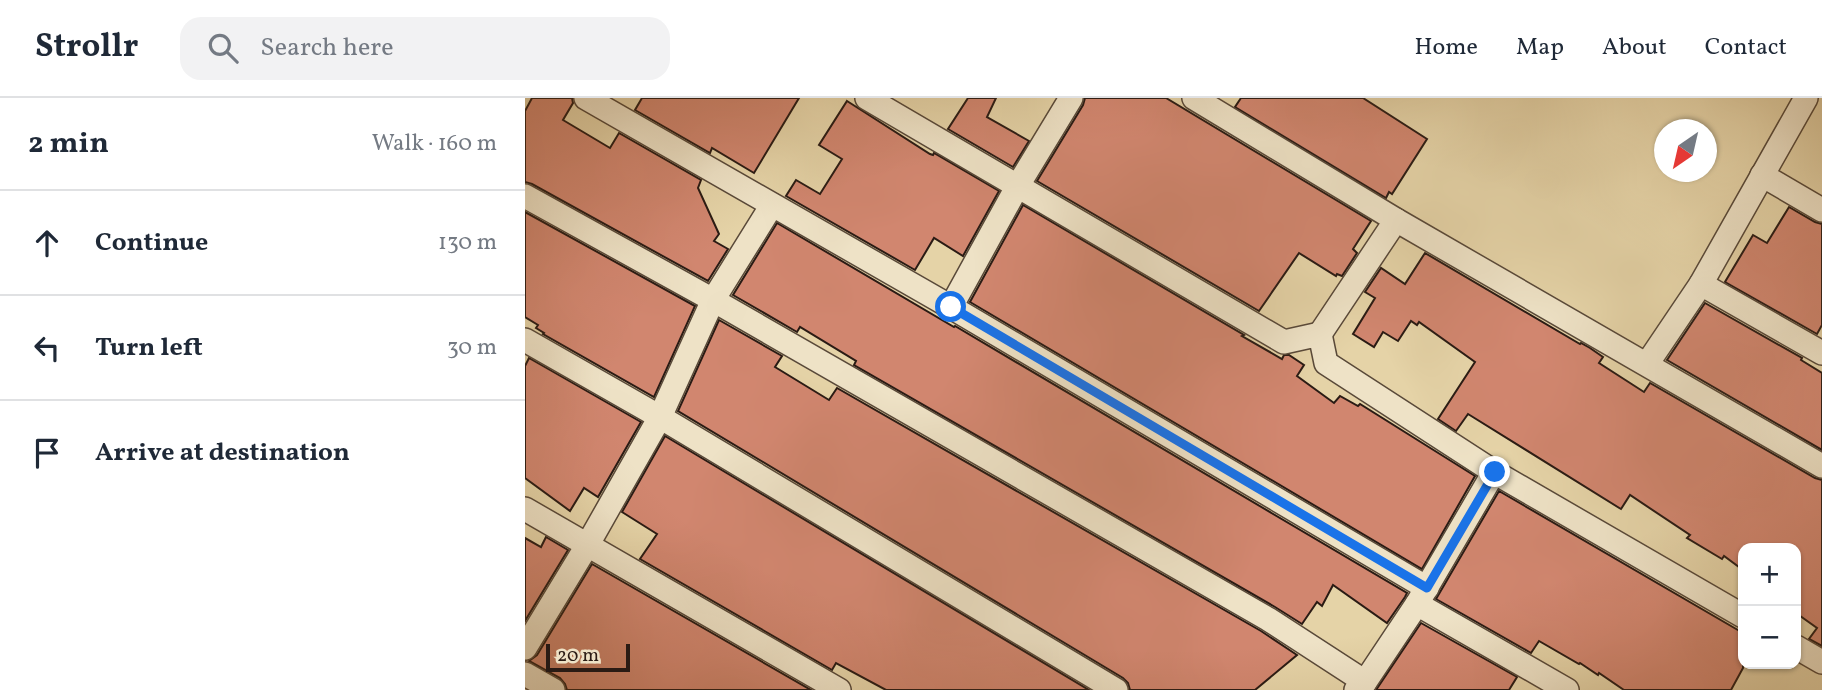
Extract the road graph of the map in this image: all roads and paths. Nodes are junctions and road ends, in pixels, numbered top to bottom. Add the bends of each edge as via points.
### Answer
1 (586, 98) edge
2 (867, 98) edge
3 (1071, 98) edge
4 (1194, 98) edge
5 (1806, 98) edge
6 (1762, 175) junction
7 (1017, 187) junction
8 (525, 196) edge
9 (772, 205) junction
10 (1822, 210) edge
11 (1396, 220) junction
12 (1702, 284) junction
13 (713, 300) junction
14 (951, 307) junction
15 (1320, 334) junction
16 (525, 340) edge
17 (1284, 342) junction
18 (1822, 354) edge
19 (1326, 363) junction
20 (1647, 364) junction
21 (660, 417) junction
22 (1822, 466) edge
23 (1495, 472) junction
24 (525, 509) edge
25 (588, 544) junction
26 (1422, 596) junction
27 (1738, 613) edge
28 (525, 648) edge
29 (1801, 650) edge
30 (1822, 662) edge
31 (525, 674) edge
32 (1360, 686) edge
33 (553, 690) edge
34 (839, 690) edge
35 (1116, 690) edge
36 (1567, 690) edge

1 - 9 street
2 - 7 street
3 - 7 street
4 - 11 street
5 - 6 street
6 - 10 street
6 - 12 street
7 - 14 street
7 - 17 street
8 - 13 street
9 - 13 street
9 - 14 street
11 - 15 street
11 - 20 street
12 - 18 street
12 - 20 street
13 - 21 street
13 - 32 street via 1268,619
14 - 26 street
15 - 17 street
15 - 19 street
16 - 21 street
17 - 19 street
19 - 23 street
20 - 22 street
21 - 25 street
21 - 35 street
23 - 26 street
23 - 27 street
24 - 25 street
25 - 28 street
25 - 34 street
26 - 32 street
26 - 36 street
29 - 30 street
31 - 33 street

